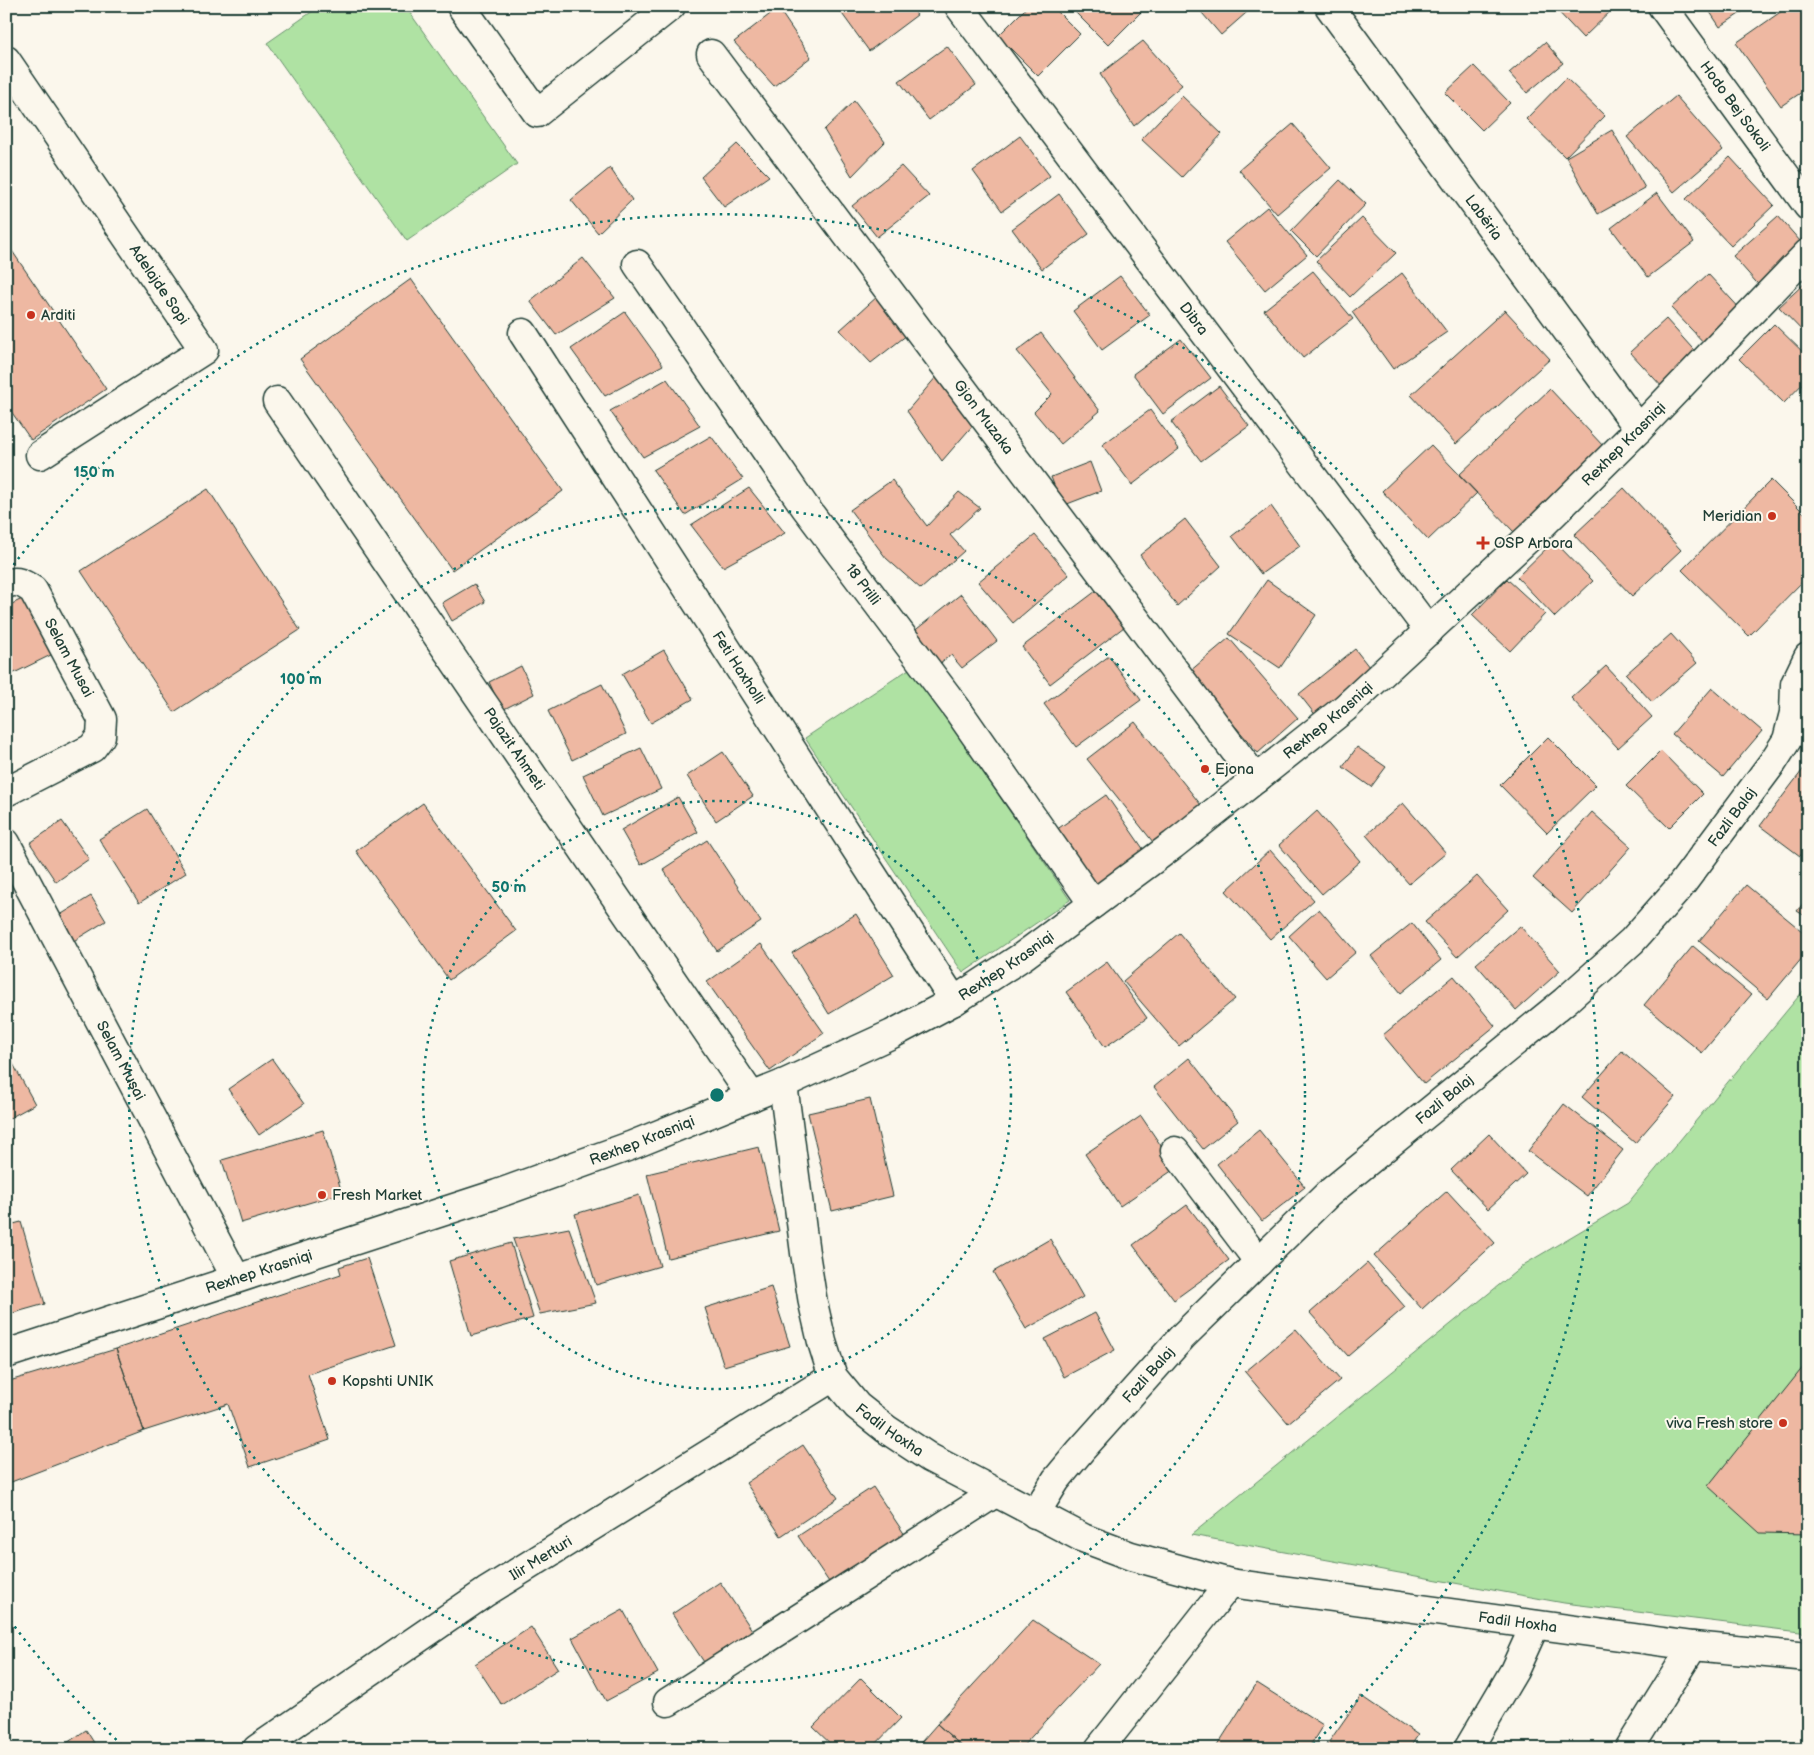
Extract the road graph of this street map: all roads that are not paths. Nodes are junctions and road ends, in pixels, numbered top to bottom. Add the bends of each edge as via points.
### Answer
1 (461, 6) edge
2 (671, 6) edge
3 (959, 6) edge
4 (1329, 6) edge
5 (1662, 6) edge
6 (711, 54) dead end
7 (6, 60) edge
8 (1808, 206) edge
9 (1808, 253) edge
10 (637, 264) dead end
11 (523, 333) dead end
12 (277, 400) dead end
13 (1639, 429) junction
14 (40, 455) dead end
15 (6, 584) edge
16 (1428, 631) junction
17 (1808, 658) edge
18 (1256, 779) junction
19 (6, 792) edge
20 (6, 844) edge
21 (1093, 904) junction
22 (954, 1001) junction
23 (783, 1084) junction
24 (752, 1097) junction
25 (1175, 1151) dead end
26 (1259, 1262) junction
27 (236, 1278) junction
28 (6, 1354) edge
29 (833, 1377) junction
30 (995, 1493) junction
31 (1035, 1514) junction
32 (1230, 1583) junction
33 (1535, 1625) junction
34 (1693, 1646) junction
35 (1808, 1657) edge
36 (668, 1702) dead end
37 (257, 1749) edge
38 (1099, 1749) edge
39 (1468, 1749) edge
40 (1629, 1749) edge

1 - 2 street via 537,113
3 - 16 street, Dibra
4 - 13 street, Labëria
5 - 8 street, Hodo Bej Sokoli
6 - 18 street, Gjon Muzaka
7 - 14 street, Adelajde Sopi via 204,350
9 - 13 street, Rexhep Krasniqi
10 - 21 street, 18 Prilli via 805,507 956,709
11 - 22 street, Feti Haxholli
12 - 24 street, Pajazit Ahmeti
13 - 16 street, Rexhep Krasniqi via 1534,533
15 - 19 street, Selam Musai via 23,583 33,590 102,719 101,736 92,748
16 - 18 street, Rexhep Krasniqi via 1344,708
17 - 26 street, Fazli Balaj via 1796,684 1794,713 1787,740 1679,888 1632,941 1565,1001 1328,1194
18 - 21 street, Rexhep Krasniqi
20 - 27 street, Selam Musai
21 - 22 street, Rexhep Krasniqi via 1023,956
22 - 23 street, Rexhep Krasniqi via 892,1034
23 - 24 street, Rexhep Krasniqi
23 - 29 street, Fadil Hoxha via 810,1286
24 - 27 street, Rexhep Krasniqi via 497,1194
25 - 26 street
26 - 31 street, Fazli Balaj via 1183,1336 1118,1408 1056,1480
27 - 28 street, Rexhep Krasniqi
29 - 30 street, Fadil Hoxha via 857,1406 886,1428 930,1458
29 - 37 street, Ilir Merturi via 486,1592
30 - 31 street, Fadil Hoxha
30 - 36 street
31 - 32 street, Fadil Hoxha via 1083,1538 1131,1556
32 - 33 street, Fadil Hoxha
32 - 38 street
33 - 34 street, Fadil Hoxha
33 - 39 street via 1514,1671
34 - 35 street, Fadil Hoxha
34 - 40 street

